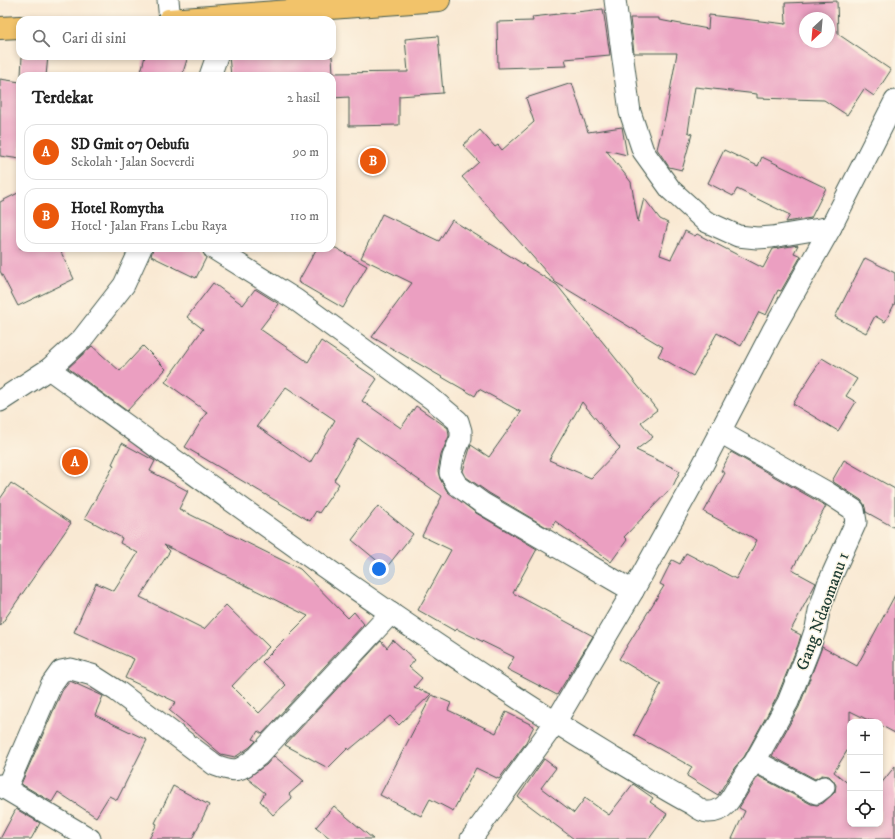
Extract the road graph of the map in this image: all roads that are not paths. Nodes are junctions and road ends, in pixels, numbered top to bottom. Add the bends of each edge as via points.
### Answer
1 (168, 0) edge
2 (439, 0) edge
3 (615, 0) edge
4 (339, 4) edge
5 (170, 16) edge
6 (246, 16) edge
7 (16, 27) edge
8 (0, 28) edge
9 (216, 60) edge
10 (211, 72) edge
11 (895, 102) edge
12 (831, 227) junction
13 (139, 252) edge
14 (219, 252) edge
15 (49, 369) junction
16 (0, 401) edge
17 (720, 432) junction
18 (633, 591) junction
19 (391, 613) junction
20 (555, 723) junction
21 (754, 763) junction
22 (824, 786) dead end
23 (3, 787) edge
24 (90, 839) edge
25 (471, 839) edge

1 - 5 street
2 - 4 main road
3 - 12 street via 630,112 643,151 671,190 705,221 738,236 772,238
4 - 6 main road
7 - 8 main road
9 - 10 street
11 - 12 street
12 - 17 street
13 - 15 street via 124,285 82,339
14 - 18 street via 296,300 432,399 458,421 461,438 450,473 457,485 482,503
15 - 16 street
15 - 19 street
17 - 18 street
17 - 21 street, Gang Ndaomanu 1 via 828,493 854,510 856,516 856,522 818,611 816,628 794,689
18 - 20 street
19 - 20 street
19 - 23 street via 258,756 243,767 230,771 215,765 92,675 71,669 61,671 51,685
20 - 21 street, Gang Ndaomanu 1 via 706,812 718,810 728,803 748,768
20 - 25 street
21 - 22 street via 760,763 816,793
23 - 24 street

